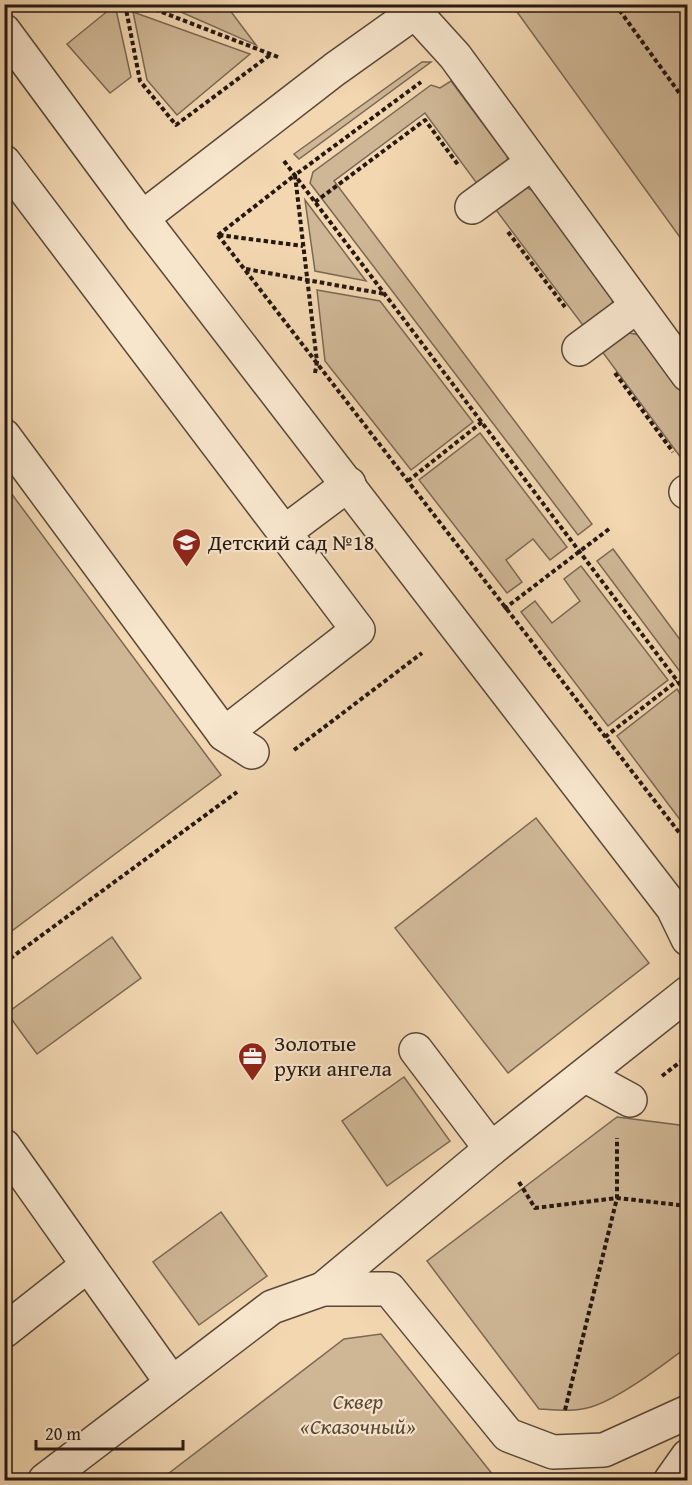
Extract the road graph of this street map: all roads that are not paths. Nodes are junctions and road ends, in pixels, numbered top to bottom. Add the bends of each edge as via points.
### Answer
1 (415, 8) edge
2 (4, 31) edge
3 (4, 162) edge
4 (532, 163) junction
5 (478, 203) road end
6 (142, 218) junction
7 (637, 306) junction
8 (585, 345) road end
9 (687, 375) edge
10 (4, 436) edge
11 (349, 484) junction
12 (286, 531) junction
13 (224, 734) junction
14 (252, 752) dead end
15 (687, 939) edge
16 (687, 993) edge
17 (416, 1050) dead end
18 (586, 1076) junction
19 (630, 1100) road end
20 (4, 1146) edge
21 (491, 1149) junction
22 (88, 1265) junction
23 (323, 1289) junction
24 (4, 1331) edge
25 (172, 1383) junction
26 (687, 1412) edge
27 (687, 1456) edge
28 (45, 1480) edge
29 (671, 1480) edge

1 - 4 street via 455,56
1 - 6 street
2 - 6 street
3 - 12 street
4 - 5 street
4 - 7 street
6 - 11 street
7 - 8 street
7 - 9 street
10 - 13 street
11 - 12 street
11 - 15 street via 673,908
12 - 13 street via 358,630
13 - 14 street
16 - 18 street
17 - 21 street
18 - 19 street
18 - 21 street
20 - 22 street
21 - 23 street
22 - 24 street
22 - 25 street
23 - 25 street via 272,1308
23 - 26 street via 389,1288 508,1435 553,1452 604,1450
25 - 28 street
27 - 29 street

